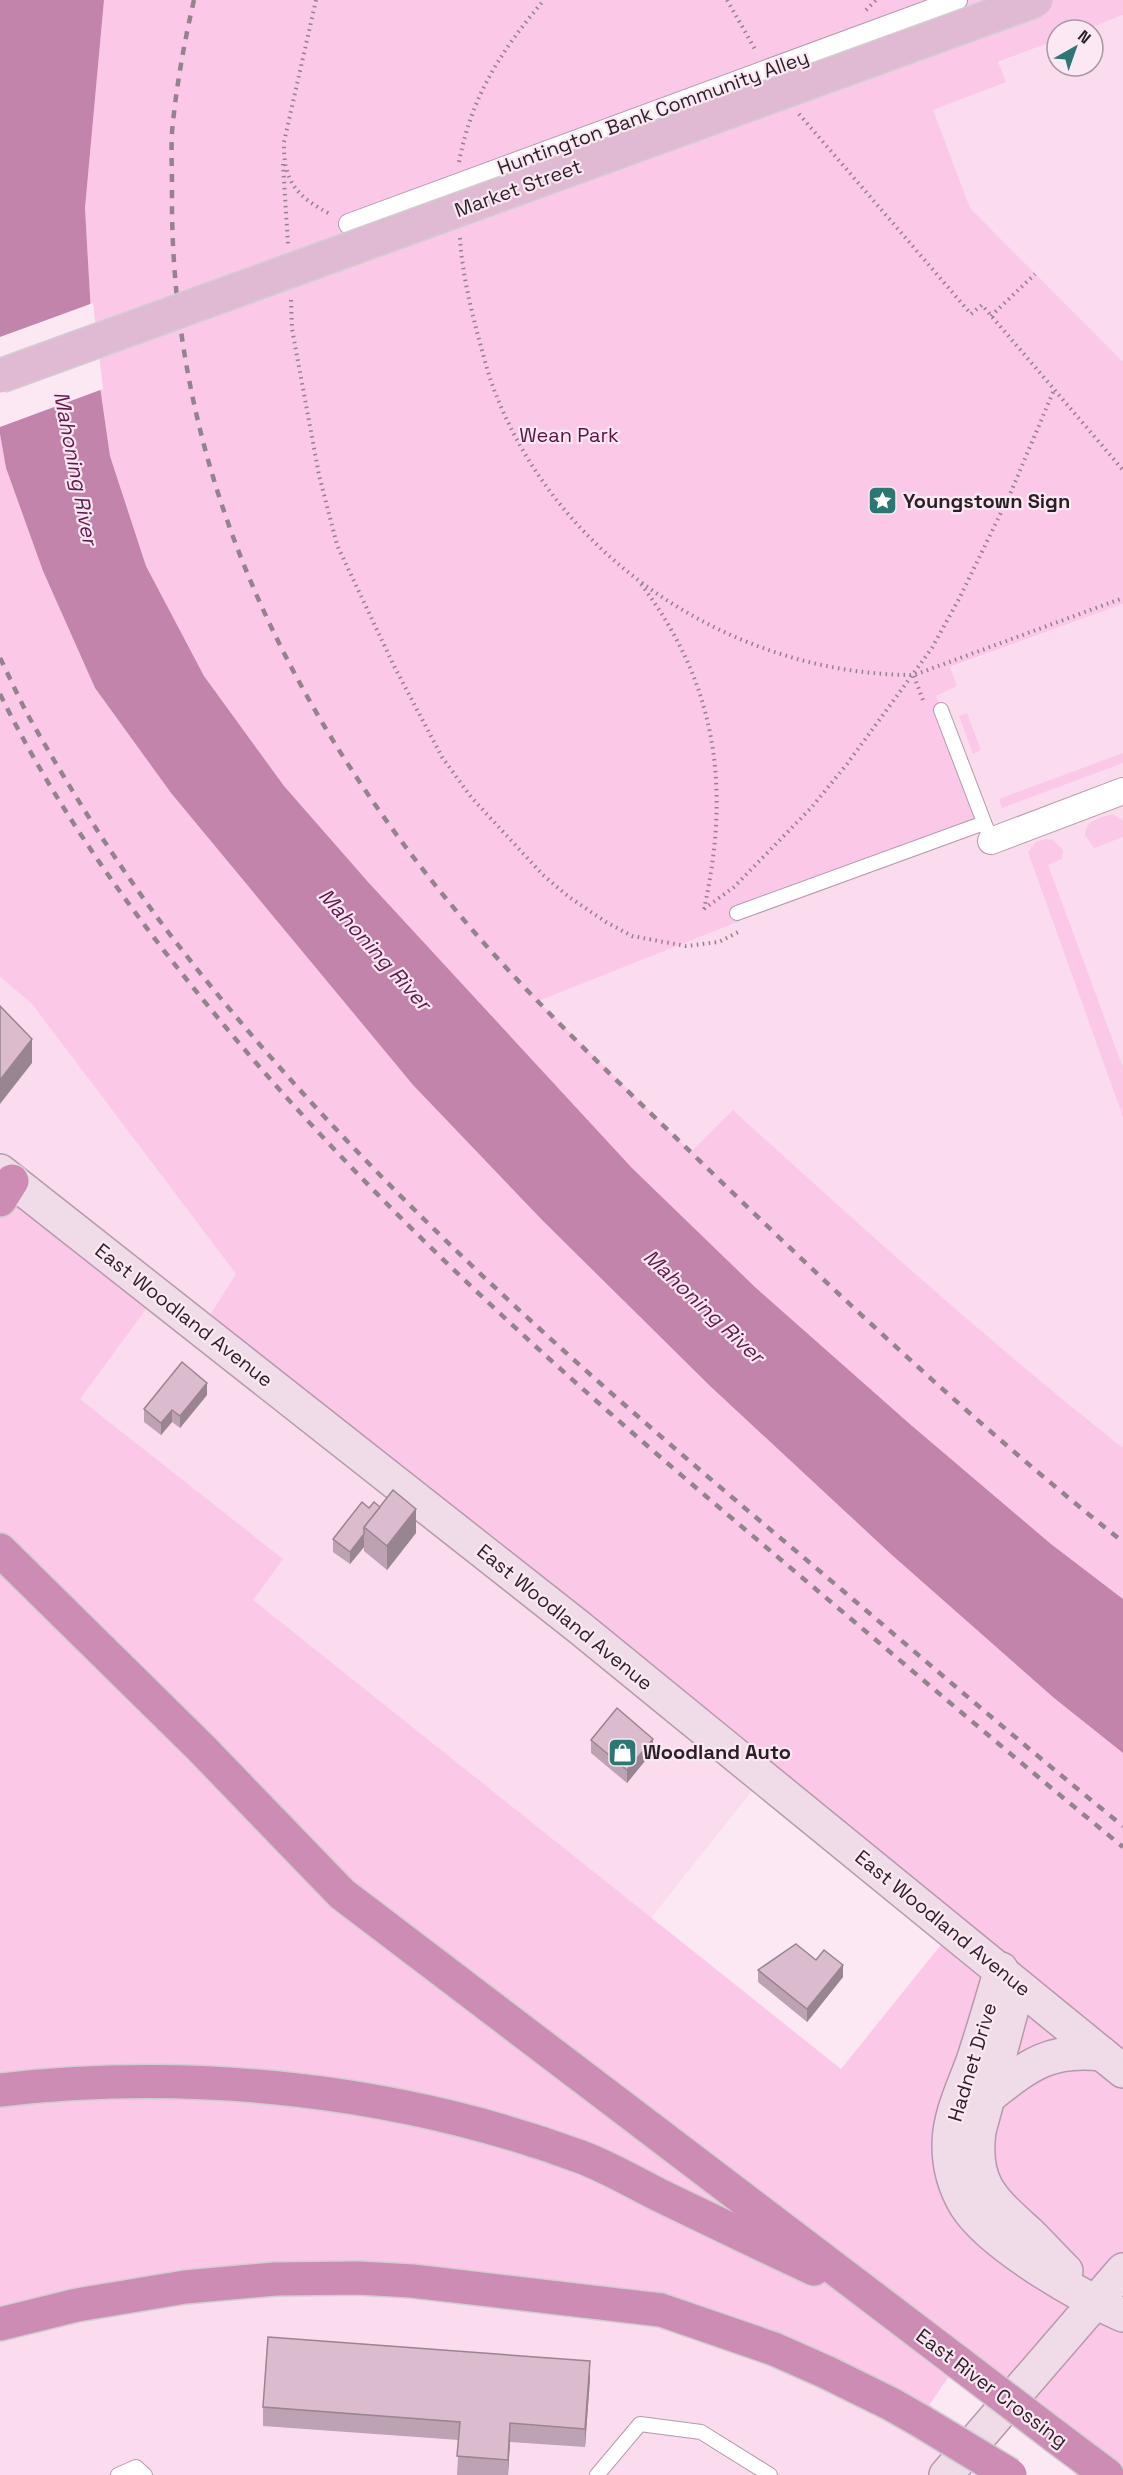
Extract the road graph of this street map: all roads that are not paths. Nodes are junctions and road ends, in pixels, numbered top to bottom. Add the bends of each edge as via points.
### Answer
1 (957, 0) edge
2 (1036, 0) edge
3 (349, 224) road end
4 (0, 376) edge
5 (941, 710) dead end
6 (1123, 791) edge
7 (987, 832) junction
8 (737, 913) dead end
9 (4, 1184) edge
10 (0, 1550) edge
11 (1010, 1977) junction
12 (1113, 2062) edge
13 (0, 2090) edge
14 (987, 2098) junction
15 (1123, 2270) edge
16 (878, 2300) junction
17 (1109, 2309) edge
18 (0, 2324) edge
19 (118, 2475) edge
20 (145, 2475) edge
21 (597, 2475) edge
22 (770, 2475) edge
23 (946, 2475) edge
24 (1010, 2475) edge
25 (1107, 2475) edge

1 - 3 street, Huntington Bank Community Alley
2 - 4 main road, Market Street, bridge
5 - 7 lane
6 - 7 street
7 - 8 lane
9 - 11 main road, East Woodland Avenue via 580,1628
10 - 16 highway via 342,1894
11 - 12 main road, East Woodland Avenue
11 - 14 main road, Hadnet Drive
11 - 17 main road, Hadnet Drive via 987,2021 952,2121 951,2169 958,2192 981,2223 1022,2258
12 - 14 main road via 1077,2051 1049,2057 1024,2069
13 - 16 highway via 145,2081 255,2086 438,2115 584,2158
14 - 17 main road, Hadnet Drive via 976,2153 984,2184 997,2203
15 - 17 main road
16 - 25 highway, East River Crossing, bridge
17 - 23 main road
18 - 24 highway, bridge via 77,2305 184,2287 275,2279 412,2281 661,2310 774,2349 836,2376
19 - 20 lane via 136,2468
21 - 22 lane via 640,2424 701,2432

